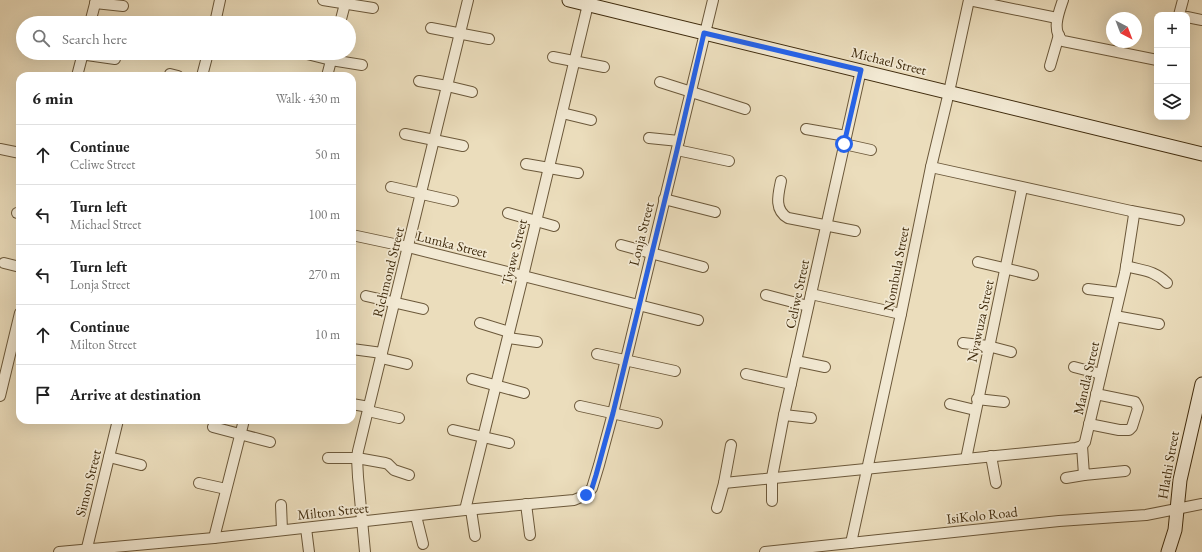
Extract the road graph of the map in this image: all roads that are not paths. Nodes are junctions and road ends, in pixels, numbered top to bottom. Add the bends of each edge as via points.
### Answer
1 (220, 0) edge
2 (323, 0) edge
3 (468, 0) edge
4 (569, 0) edge
5 (713, 0) edge
6 (969, 0) edge
7 (1063, 0) edge
8 (1183, 0) edge
9 (96, 2) edge
10 (345, 2) edge
11 (589, 2) edge
12 (123, 6) dead end
13 (373, 8) dead end
14 (1181, 12) edge
15 (92, 16) edge
16 (217, 16) edge
17 (342, 16) edge
18 (1190, 17) edge
19 (1057, 18) junction
20 (1202, 20) edge
21 (431, 28) dead end
22 (460, 32) junction
23 (704, 33) junction
24 (1061, 38) junction
25 (489, 39) dead end
26 (553, 57) dead end
27 (1154, 59) edge
28 (79, 60) edge
29 (206, 60) edge
30 (331, 60) edge
31 (347, 60) edge
32 (575, 61) junction
33 (362, 64) dead end
34 (1050, 66) dead end
35 (604, 67) dead end
36 (861, 70) junction
37 (78, 72) edge
38 (203, 72) edge
39 (328, 72) edge
40 (418, 81) dead end
41 (660, 82) dead end
42 (447, 86) junction
43 (472, 92) dead end
44 (690, 92) junction
45 (949, 92) junction
46 (745, 109) dead end
47 (562, 114) junction
48 (592, 120) dead end
49 (806, 129) dead end
50 (405, 134) dead end
51 (649, 138) dead end
52 (434, 140) junction
53 (845, 140) junction
54 (678, 145) junction
55 (463, 146) dead end
56 (0, 149) edge
57 (871, 150) dead end
58 (16, 152) edge
59 (1202, 154) edge
60 (729, 161) dead end
61 (526, 164) dead end
62 (931, 167) junction
63 (549, 168) junction
64 (578, 173) dead end
65 (781, 181) dead end
66 (391, 187) dead end
67 (1022, 188) junction
68 (421, 193) junction
69 (664, 200) junction
70 (453, 201) dead end
71 (1131, 211) junction
72 (715, 212) dead end
73 (508, 213) dead end
74 (1179, 220) dead end
75 (536, 221) junction
76 (554, 226) dead end
77 (826, 226) junction
78 (855, 231) dead end
79 (356, 236) edge
80 (621, 245) dead end
81 (408, 248) junction
82 (651, 253) junction
83 (978, 262) dead end
84 (4, 263) dead end
85 (16, 266) edge
86 (1126, 266) junction
87 (703, 267) dead end
88 (1005, 269) junction
89 (1033, 275) dead end
90 (523, 276) junction
91 (1167, 284) dead end
92 (1088, 289) dead end
93 (1120, 293) junction
94 (811, 294) junction
95 (766, 295) dead end
96 (366, 296) dead end
97 (395, 302) junction
98 (638, 306) junction
99 (808, 306) junction
100 (424, 309) dead end
101 (901, 314) junction
102 (1115, 316) junction
103 (698, 320) dead end
104 (480, 323) dead end
105 (1159, 324) dead end
106 (16, 330) edge
107 (508, 335) junction
108 (537, 342) dead end
109 (963, 343) dead end
110 (988, 346) junction
111 (356, 350) edge
112 (1011, 352) dead end
113 (597, 354) dead end
114 (382, 356) junction
115 (626, 359) junction
116 (796, 361) junction
117 (407, 364) dead end
118 (825, 367) dead end
119 (1074, 367) dead end
120 (675, 371) dead end
121 (746, 374) dead end
122 (1101, 374) junction
123 (472, 379) dead end
124 (791, 384) junction
125 (1202, 384) edge
126 (496, 385) junction
127 (524, 393) dead end
128 (1096, 394) junction
129 (0, 396) edge
130 (977, 400) junction
131 (1004, 402) dead end
132 (950, 404) dead end
133 (356, 405) edge
134 (580, 406) dead end
135 (369, 409) junction
136 (975, 410) junction
137 (613, 413) junction
138 (784, 415) junction
139 (399, 418) dead end
140 (811, 418) dead end
141 (657, 423) dead end
142 (117, 424) edge
143 (243, 424) edge
144 (1089, 424) junction
145 (213, 427) dead end
146 (453, 430) dead end
147 (240, 435) junction
148 (483, 436) junction
149 (270, 442) dead end
150 (509, 443) dead end
151 (731, 445) dead end
152 (1082, 446) junction
153 (991, 456) junction
154 (109, 457) junction
155 (328, 458) dead end
156 (357, 458) junction
157 (966, 459) junction
158 (141, 465) dead end
159 (867, 469) junction
160 (1125, 471) dead end
161 (409, 475) dead end
162 (596, 475) joint
163 (1084, 475) junction
164 (772, 477) junction
165 (1066, 478) dead end
166 (199, 483) dead end
167 (724, 483) junction
168 (996, 483) dead end
169 (226, 489) junction
170 (772, 501) dead end
171 (526, 504) junction
172 (1202, 504) edge
173 (281, 505) dead end
174 (717, 508) dead end
175 (1177, 508) junction
176 (468, 510) junction
177 (416, 516) junction
178 (363, 522) junction
179 (306, 528) junction
180 (282, 530) junction
181 (530, 535) dead end
182 (475, 536) dead end
183 (214, 538) junction
184 (851, 543) junction
185 (423, 544) dead end
186 (86, 551) edge
187 (59, 552) edge
188 (309, 552) edge
189 (365, 552) edge
190 (765, 552) edge
191 (1168, 552) edge

1 - 16 street
2 - 10 street
3 - 22 street, Richmond Street
4 - 11 street, Michael Street
5 - 23 street, Lonja Street
6 - 19 street
6 - 45 street, Nombula Street
7 - 19 street
8 - 14 street
9 - 12 street
9 - 15 street
10 - 13 street
10 - 17 street
11 - 23 street, Michael Street
11 - 32 street, Tyawe Street
18 - 20 street
19 - 24 street
21 - 22 street
22 - 25 street
22 - 42 street, Richmond Street
23 - 36 street, Michael Street
23 - 44 street, Lonja Street
24 - 27 street
24 - 34 street
26 - 32 street
28 - 37 street
29 - 38 street
30 - 39 street
31 - 33 street
32 - 35 street
32 - 47 street, Tyawe Street
36 - 45 street, Michael Street
36 - 53 street, Celiwe Street
40 - 42 street
41 - 44 street
42 - 43 street
42 - 52 street, Richmond Street
44 - 46 street
44 - 54 street, Lonja Street
45 - 59 street, Michael Street
45 - 62 street, Nombula Street
47 - 48 street
47 - 63 street, Tyawe Street
49 - 53 street
50 - 52 street
51 - 54 street
52 - 55 street
52 - 68 street, Richmond Street
53 - 57 street
53 - 77 street, Celiwe Street
54 - 60 street
54 - 69 street, Lonja Street
56 - 58 street
61 - 63 street
62 - 67 street
62 - 101 street, Nombula Street
63 - 64 street
63 - 75 street, Tyawe Street
65 - 77 street via 778,200 782,213 788,218
66 - 68 street
67 - 71 street
67 - 88 street, Nyawuza Street
68 - 70 street
68 - 81 street, Richmond Street
69 - 72 street
69 - 82 street, Lonja Street
71 - 74 street
71 - 86 street, Mandla Street via 1134,216
73 - 75 street
75 - 76 street
75 - 90 street, Tyawe Street
77 - 78 street
77 - 94 street, Celiwe Street
79 - 81 street, Lumka Street
80 - 82 street
81 - 90 street, Lumka Street
81 - 97 street, Richmond Street
82 - 87 street
82 - 98 street, Lonja Street
83 - 88 street
84 - 85 street
86 - 91 street via 1158,275
86 - 93 street, Mandla Street
88 - 89 street
88 - 110 street, Nyawuza Street
90 - 98 street, Lumka Street
90 - 107 street, Tyawe Street
92 - 93 street
93 - 102 street, Mandla Street
94 - 99 street, Celiwe Street
94 - 101 street
95 - 99 street
96 - 97 street
97 - 100 street
97 - 114 street, Richmond Street
98 - 103 street, Lumka Street
98 - 115 street, Lonja Street
99 - 116 street, Celiwe Street
101 - 159 street, Nombula Street
102 - 105 street
102 - 122 street, Mandla Street
104 - 107 street
106 - 129 street
107 - 108 street
107 - 126 street, Tyawe Street
109 - 110 street
110 - 112 street
110 - 130 street, Nyawuza Street
111 - 114 street
113 - 115 street
114 - 117 street
114 - 135 street, Richmond Street
115 - 120 street
115 - 137 street, Lonja Street
116 - 118 street
116 - 124 street, Celiwe Street
119 - 122 street
121 - 124 street
122 - 128 street, Mandla Street
123 - 126 street
124 - 138 street, Celiwe Street
125 - 175 street, Hlathi Street via 1180,480
126 - 127 street
126 - 148 street, Tyawe Street
128 - 144 street, Mandla Street
128 - 144 street via 1135,402 1138,408 1129,430
130 - 131 street
130 - 136 street, Nyawuza Street
132 - 136 street
133 - 135 street
134 - 137 street
135 - 139 street
135 - 156 street, Richmond Street
136 - 157 street, Nyawuza Street
137 - 141 street
137 - 162 street, Lonja Street
138 - 140 street
138 - 164 street, Celiwe Street
142 - 154 street, Simon Street
143 - 147 street
144 - 152 street, Mandla Street
145 - 147 street
146 - 148 street
147 - 149 street
147 - 169 street
148 - 150 street
148 - 176 street, Tyawe Street
151 - 167 street
152 - 153 street
152 - 163 street
153 - 157 street
153 - 168 street
154 - 158 street
154 - 186 street, Simon Street
155 - 156 street
156 - 161 street via 388,464 394,470
156 - 178 street, Richmond Street
157 - 159 street
159 - 164 street
159 - 184 street, Nombula Street
160 - 163 street
162 - 171 street, Milton Street via 589,492 580,499
163 - 165 street
164 - 167 street
164 - 170 street, Celiwe Street
166 - 169 street
167 - 174 street
169 - 183 street
171 - 176 street, Milton Street
171 - 181 street
172 - 175 street, IsiKolo Road
173 - 180 street
175 - 184 street, IsiKolo Road via 1146,515 1084,518
175 - 191 street, Hlathi Street via 1175,530
176 - 177 street, Milton Street
176 - 182 street
177 - 178 street, Milton Street
177 - 185 street
178 - 179 street, Milton Street
178 - 189 street, Richmond Street
179 - 180 street, Milton Street
179 - 188 street
180 - 183 street, Milton Street
183 - 186 street, Milton Street
184 - 190 street, IsiKolo Road
186 - 187 street, Milton Street

